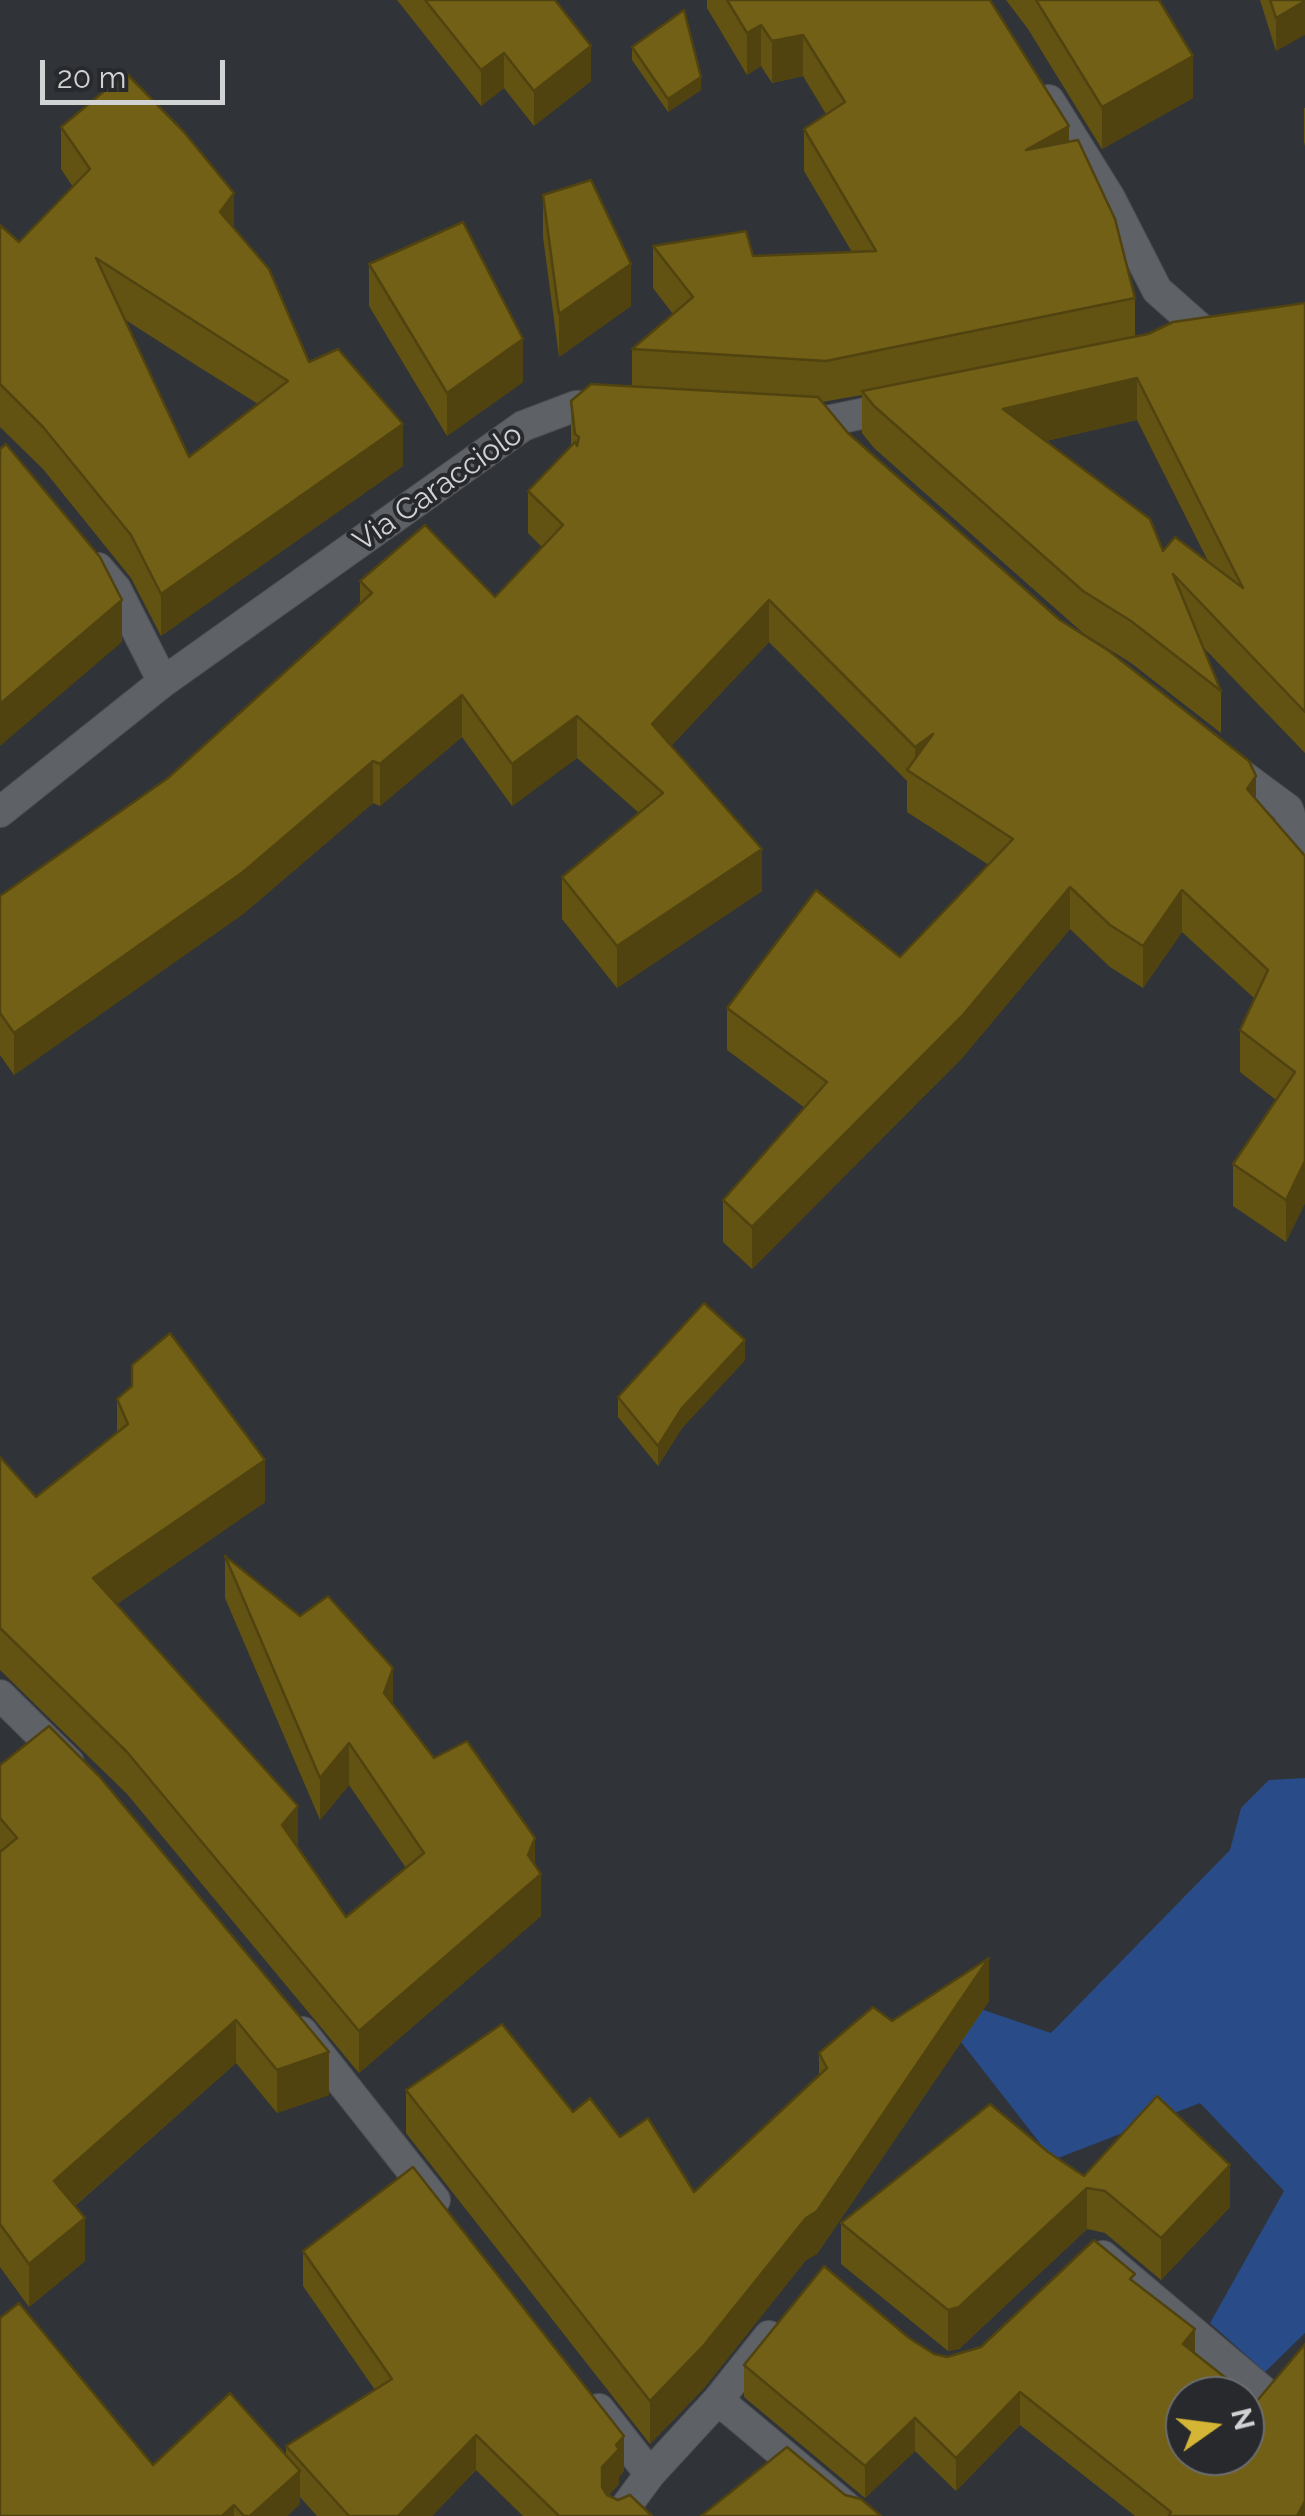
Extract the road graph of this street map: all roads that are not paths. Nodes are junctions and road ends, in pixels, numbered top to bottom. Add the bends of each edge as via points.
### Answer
1 (1031, 71) edge
2 (1236, 322) edge
3 (1201, 329) junction
4 (1172, 343) edge
5 (922, 402) edge
6 (646, 409) edge
7 (774, 420) edge
8 (827, 421) junction
9 (850, 448) edge
10 (79, 544) edge
11 (163, 682) junction
12 (1203, 746) edge
13 (0, 812) edge
14 (1305, 864) edge
15 (0, 1695) edge
16 (85, 1778) edge
17 (289, 2016) edge
18 (454, 2224) edge
19 (1079, 2260) edge
20 (786, 2315) edge
21 (1246, 2376) edge
22 (576, 2380) edge
23 (718, 2400) junction
24 (650, 2474) junction
25 (619, 2516) edge
26 (857, 2516) edge

1 - 3 street via 1110,198 1157,290
2 - 3 street
3 - 4 street
5 - 8 street
6 - 11 street, Via Caracciolo via 576,406 523,426
7 - 8 street
8 - 9 street
10 - 11 street via 116,590
11 - 13 street, Via Caracciolo
12 - 14 street via 1288,810
15 - 16 street
17 - 18 street
19 - 21 street via 1093,2247
20 - 23 street
22 - 24 street
23 - 24 street
23 - 26 street
24 - 25 street

